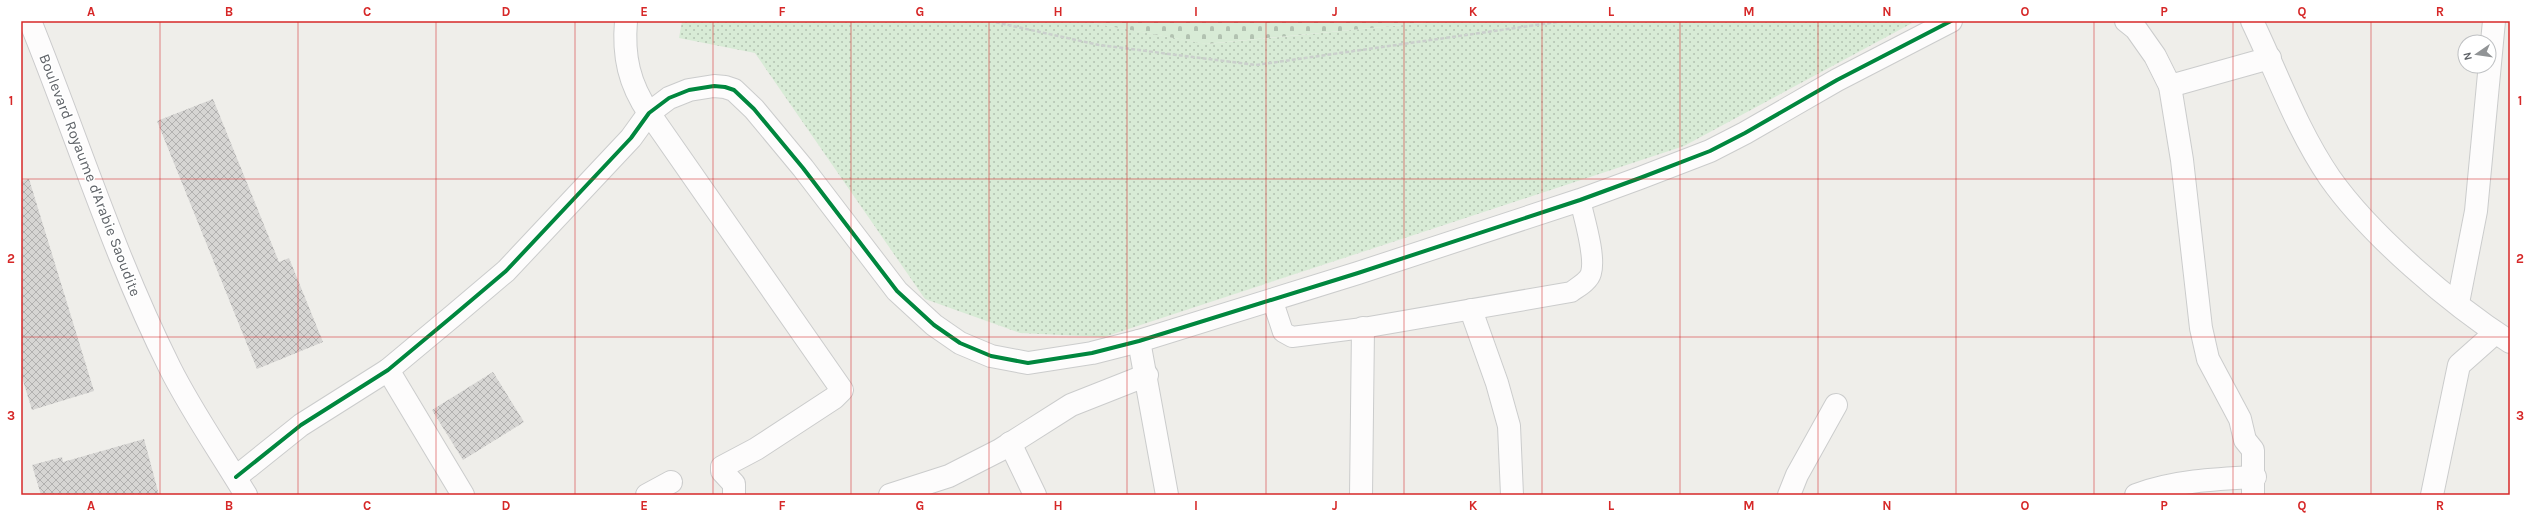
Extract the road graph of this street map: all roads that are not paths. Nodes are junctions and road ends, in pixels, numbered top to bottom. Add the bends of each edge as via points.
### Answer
1 (30, 21) edge
2 (626, 21) edge
3 (1952, 21) edge
4 (2126, 21) edge
5 (2252, 21) edge
6 (2494, 21) edge
7 (2270, 58) junction
8 (2170, 86) junction
9 (649, 113) junction
10 (1580, 200) junction
11 (1272, 299) junction
12 (2458, 303) junction
13 (1471, 310) junction
14 (1363, 328) junction
15 (2503, 337) edge
16 (1139, 341) junction
17 (388, 370) junction
18 (1147, 375) junction
19 (1836, 405) dead end
20 (1010, 443) junction
21 (671, 482) dead end
22 (241, 486) edge
23 (2254, 486) edge
24 (463, 495) edge
25 (647, 495) edge
26 (734, 495) edge
27 (890, 495) edge
28 (1035, 495) edge
29 (1167, 495) edge
30 (1361, 495) edge
31 (1512, 495) edge
32 (1789, 495) edge
33 (2136, 495) edge
34 (2432, 495) edge

1 - 22 street, Boulevard Royaume d'Arabie Saoudite via 108,231 134,290 182,392
2 - 9 street via 624,44 627,67 639,99
3 - 10 street via 1837,80 1710,151
4 - 8 street via 2136,29 2151,50
5 - 7 street
6 - 12 street via 2476,211
7 - 8 street
7 - 12 street via 2296,115 2330,178 2355,210 2387,242
8 - 23 street via 2182,160 2201,328 2206,350 2240,419 2245,440 2253,450
9 - 16 street via 669,98 689,90 714,86 734,90 754,109 803,168 897,291 934,325 960,343 992,356 1028,363 1092,353
9 - 17 street via 631,138 506,271
9 - 26 street via 842,390 834,398 756,449 722,467 722,471 734,484
10 - 11 street
10 - 13 lane via 1590,252 1591,273 1584,283 1571,292
11 - 14 lane via 1282,332 1292,337
11 - 16 street
12 - 15 street
13 - 14 lane
13 - 31 street via 1509,426
14 - 30 street
15 - 34 street via 2459,366
16 - 18 street
17 - 22 street via 301,425
17 - 24 street
18 - 20 street via 1071,405
18 - 29 street
19 - 32 street via 1797,475
20 - 27 street via 949,476
20 - 28 street
21 - 25 street
23 - 33 street via 2224,478 2181,483

